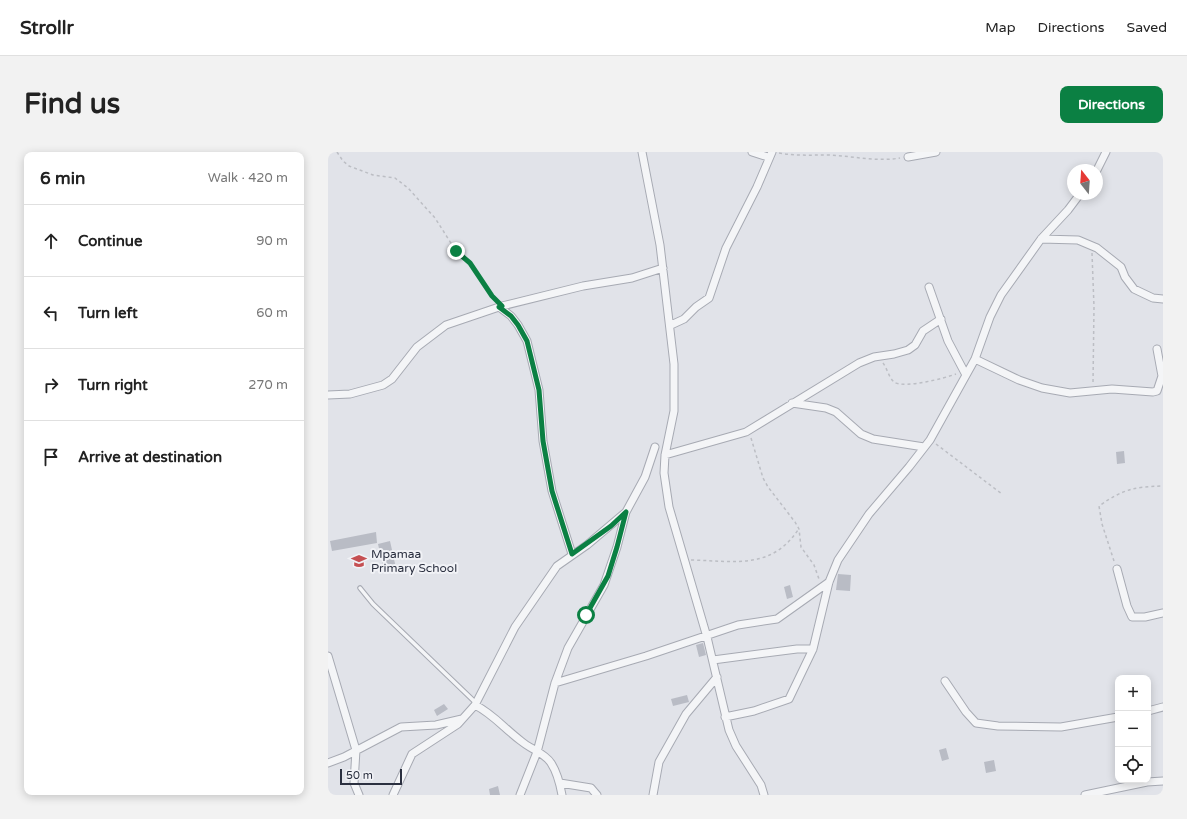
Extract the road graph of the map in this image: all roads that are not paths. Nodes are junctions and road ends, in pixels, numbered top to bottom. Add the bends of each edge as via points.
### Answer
1 (642, 152) edge
2 (752, 152) edge
3 (936, 152) edge
4 (1106, 152) edge
5 (770, 155) edge
6 (908, 157) road end
7 (1100, 164) edge
8 (1076, 200) edge
9 (1041, 239) junction
10 (663, 268) junction
11 (929, 287) dead end
12 (1163, 299) edge
13 (501, 306) junction
14 (941, 319) junction
15 (671, 324) junction
16 (1157, 349) dead end
17 (975, 359) junction
18 (964, 373) junction
19 (328, 395) edge
20 (792, 403) junction
21 (655, 447) dead end
22 (924, 447) junction
23 (665, 455) junction
24 (626, 512) junction
25 (572, 554) junction
26 (1117, 569) road end
27 (829, 582) junction
28 (360, 588) dead end
29 (1163, 613) edge
30 (708, 637) junction
31 (813, 649) junction
32 (328, 656) edge
33 (713, 660) junction
34 (717, 677) junction
35 (945, 681) dead end
36 (555, 684) junction
37 (475, 704) junction
38 (1163, 707) edge
39 (1151, 710) edge
40 (725, 717) junction
41 (464, 718) junction
42 (1115, 718) edge
43 (356, 750) junction
44 (537, 752) junction
45 (328, 763) edge
46 (1163, 781) edge
47 (560, 783) junction
48 (358, 795) edge
49 (392, 795) edge
50 (520, 795) edge
51 (562, 795) edge
52 (597, 795) edge
53 (653, 795) edge
54 (764, 795) edge
55 (1085, 795) edge

1 - 10 street
2 - 5 street
3 - 6 street
4 - 7 street
5 - 15 street via 726,248 709,298 684,320
8 - 9 street
9 - 12 street via 1078,240 1092,245 1114,260 1134,289 1148,296
9 - 17 street via 994,308
10 - 13 street via 632,278 583,286
10 - 15 street
11 - 14 street
13 - 19 street via 442,327 417,347 392,379 383,385 350,394
13 - 25 street via 518,325 527,341 538,384 543,441 552,491
14 - 18 street via 948,341
14 - 20 street via 923,331 912,347 851,367
15 - 23 street via 674,411
16 - 17 street via 1162,376 1157,391 1147,392 1112,389 1070,393 1042,388
17 - 18 street
18 - 22 street
20 - 22 street via 836,412 861,434 873,439
20 - 23 street via 746,432
21 - 24 street via 644,477
22 - 27 street via 869,514 841,557
23 - 30 street via 669,507
24 - 25 street
24 - 36 street via 604,585 573,637
25 - 37 street via 557,566 515,627
26 - 29 street via 1132,617 1145,618
27 - 30 street via 777,620 738,625
27 - 31 street
28 - 37 lane via 373,604
30 - 33 street
30 - 36 street
31 - 33 street
31 - 40 street via 789,699 754,711
32 - 43 street
33 - 34 street
34 - 40 street
34 - 53 street via 686,714 659,762
35 - 42 street via 976,723 1061,727
36 - 44 street
37 - 41 street
37 - 44 street via 490,712 520,741
38 - 39 street
40 - 54 street via 736,746 761,785
41 - 43 street via 432,726 402,727
41 - 49 street via 412,754
43 - 45 street
43 - 48 street via 354,783
44 - 47 street via 552,763
44 - 50 street
46 - 55 street
47 - 51 street
47 - 52 street via 591,788

